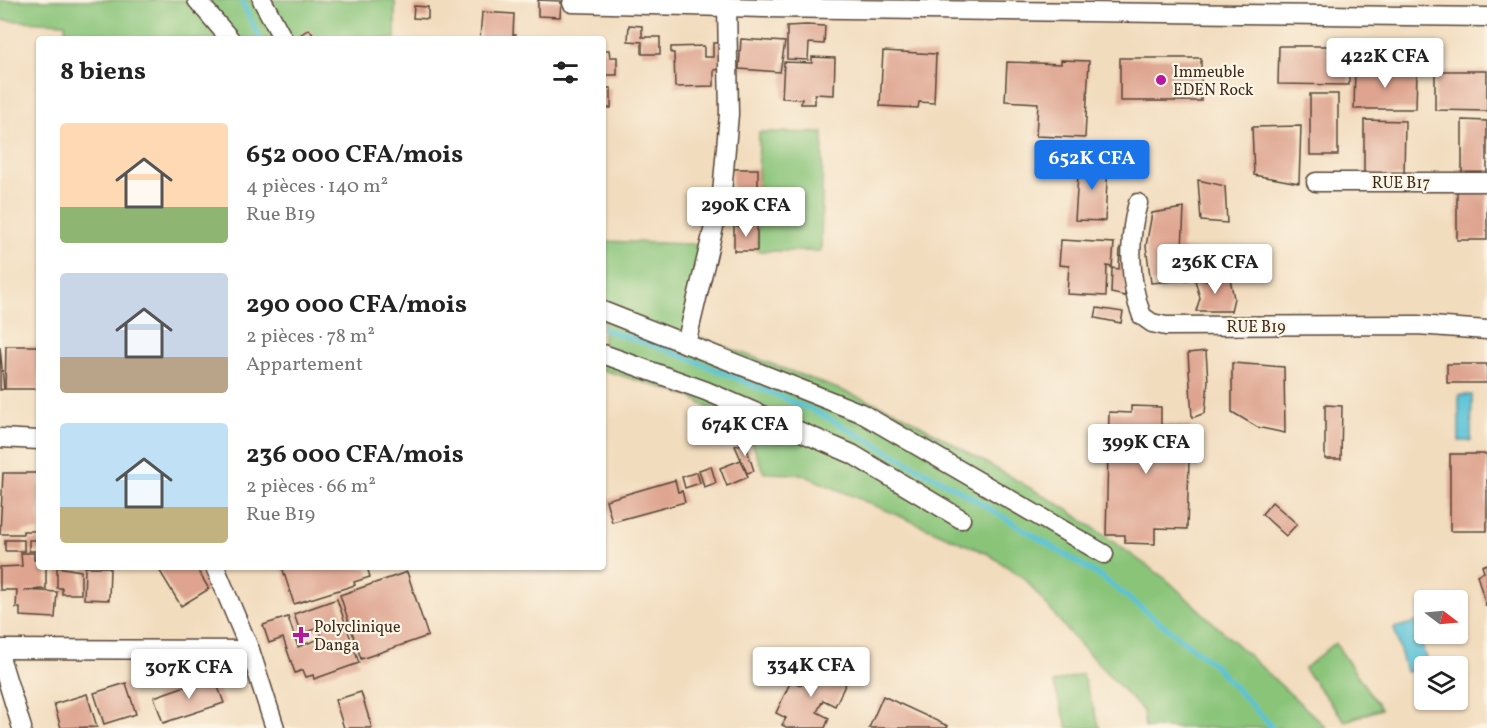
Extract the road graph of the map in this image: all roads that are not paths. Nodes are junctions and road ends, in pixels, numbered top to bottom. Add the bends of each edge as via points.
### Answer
1 (197, 0) edge
2 (262, 0) edge
3 (572, 3) dead end
4 (727, 7) junction
5 (1487, 17) edge
6 (227, 36) edge
7 (281, 36) edge
8 (1316, 182) dead end
9 (1487, 182) edge
10 (1138, 203) dead end
11 (606, 311) edge
12 (1487, 330) edge
13 (686, 344) junction
14 (606, 355) edge
15 (0, 438) edge
16 (36, 440) edge
17 (961, 519) dead end
18 (1104, 554) dead end
19 (216, 570) edge
20 (0, 649) edge
21 (250, 650) junction
22 (0, 657) edge
23 (22, 728) edge
24 (275, 728) edge

1 - 6 street
2 - 7 street
3 - 4 street
4 - 5 street
4 - 13 street via 729,114 722,193
8 - 9 street, RUE B17
10 - 12 street, RUE B19 via 1133,227 1134,284 1142,316 1152,323 1417,325
11 - 13 street
13 - 18 street via 861,414
14 - 17 street via 706,391 852,454
15 - 16 street
19 - 21 street
20 - 21 street
21 - 24 street
22 - 23 street

